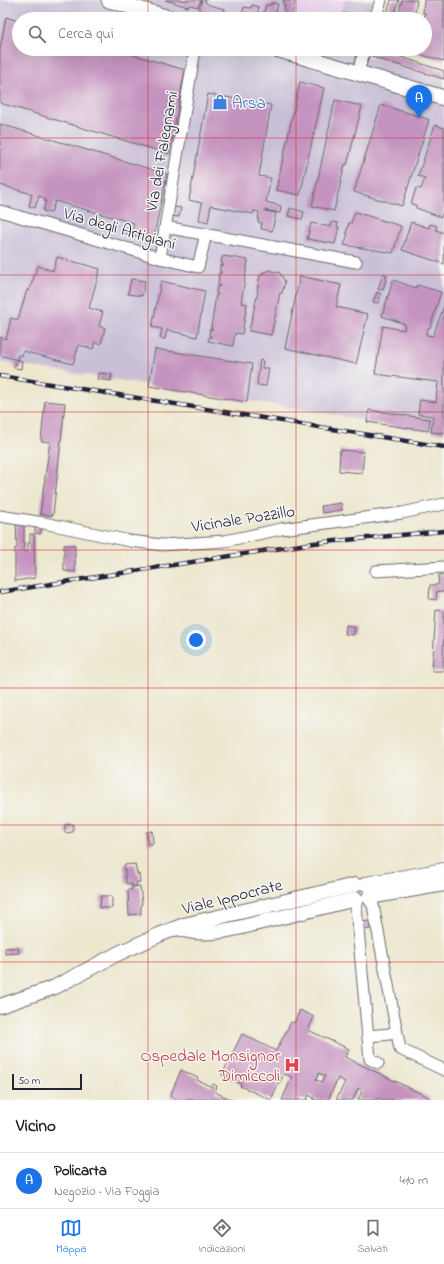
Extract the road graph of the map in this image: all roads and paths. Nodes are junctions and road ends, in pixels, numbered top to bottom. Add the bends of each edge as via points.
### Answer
1 (109, 0) edge
2 (381, 0) edge
3 (149, 12) edge
4 (377, 12) edge
5 (194, 56) edge
6 (301, 56) edge
7 (363, 56) edge
8 (358, 72) junction
9 (444, 98) edge
10 (0, 211) edge
11 (165, 227) junction
12 (206, 234) junction
13 (160, 258) junction
14 (356, 262) dead end
15 (444, 504) edge
16 (0, 516) edge
17 (444, 567) edge
18 (376, 571) dead end
19 (444, 870) edge
20 (444, 884) edge
21 (362, 894) junction
22 (0, 1006) edge
23 (396, 1030) junction
24 (368, 1036) junction
25 (378, 1062) dead end
26 (444, 1070) edge

1 - 3 main road
2 - 4 street
5 - 11 street, Via dei Falegnami
6 - 8 main road
7 - 8 street
8 - 9 main road
10 - 13 street, Via degli Artigiani
11 - 12 street
11 - 13 street, Via dei Falegnami
12 - 13 street, Via degli Artigiani via 198,267
12 - 14 street
15 - 16 street, Vicinale Pozzillo via 402,513 281,529 225,541 162,545
17 - 18 street
19 - 21 street, Viale Ippocrate
20 - 21 street, Viale Ippocrate
21 - 22 street, Viale Ippocrate via 192,922 139,944 55,987
21 - 23 street via 373,905
21 - 24 street via 356,907
23 - 24 street via 390,1034
23 - 26 street via 400,1049
24 - 25 street via 370,1059

